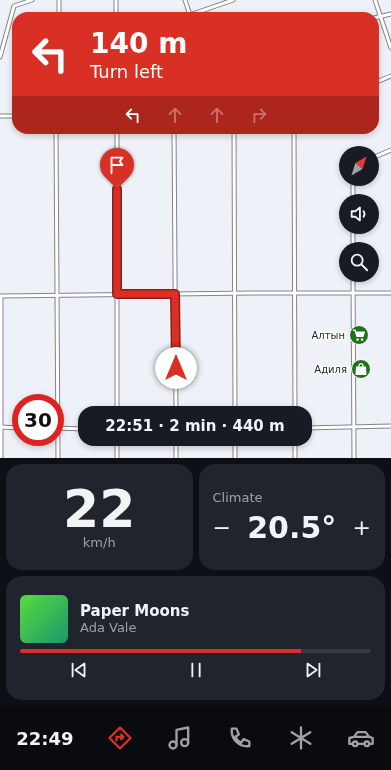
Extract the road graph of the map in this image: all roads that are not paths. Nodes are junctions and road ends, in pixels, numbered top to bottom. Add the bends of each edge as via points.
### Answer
1 (32, 0) edge
2 (59, 0) edge
3 (116, 0) edge
4 (185, 0) edge
5 (233, 0) edge
6 (375, 0) edge
7 (12, 12) edge
8 (59, 12) edge
9 (116, 12) edge
10 (189, 12) edge
11 (199, 12) edge
12 (379, 12) edge
13 (12, 13) edge
14 (379, 13) edge
15 (391, 14) edge
16 (380, 16) junction
17 (391, 48) edge
18 (0, 57) edge
19 (391, 76) edge
20 (379, 81) edge
21 (0, 116) edge
22 (12, 116) edge
23 (56, 134) edge
24 (117, 134) edge
25 (174, 134) edge
26 (234, 134) edge
27 (294, 134) edge
28 (391, 150) edge
29 (379, 155) edge
30 (353, 282) edge
31 (235, 293) junction
32 (294, 293) junction
33 (353, 293) junction
34 (391, 293) edge
35 (117, 294) junction
36 (175, 294) junction
37 (58, 295) junction
38 (57, 394) edge
39 (117, 406) edge
40 (176, 406) edge
41 (235, 406) edge
42 (295, 406) edge
43 (391, 426) edge
44 (0, 427) edge
45 (12, 428) edge
46 (64, 428) edge
47 (312, 428) edge
48 (354, 428) junction
49 (78, 429) edge
50 (58, 446) edge
51 (117, 446) edge
52 (176, 446) edge
53 (235, 446) edge
54 (295, 446) edge
55 (1, 458) edge
56 (58, 458) edge
57 (117, 458) edge
58 (176, 458) edge
59 (235, 458) edge
60 (295, 458) edge
61 (354, 458) edge

1 - 7 street via 14,6
2 - 8 street
3 - 9 street
4 - 10 street
5 - 11 street
6 - 12 street
13 - 18 street
14 - 16 street
15 - 16 street
16 - 17 street
19 - 20 street
21 - 22 street
23 - 37 street
24 - 35 street
25 - 36 street
26 - 31 street
27 - 32 street
28 - 29 street
30 - 33 street
31 - 32 street
31 - 36 street
31 - 41 street
32 - 33 street
32 - 42 street
33 - 34 street
33 - 48 street
35 - 36 street
35 - 37 street
35 - 39 street
36 - 40 street
37 - 38 street
37 - 44 street via 1,296
43 - 48 street
44 - 45 street
44 - 55 street
46 - 49 street
47 - 48 street
48 - 61 street
50 - 56 street
51 - 57 street
52 - 58 street
53 - 59 street
54 - 60 street

